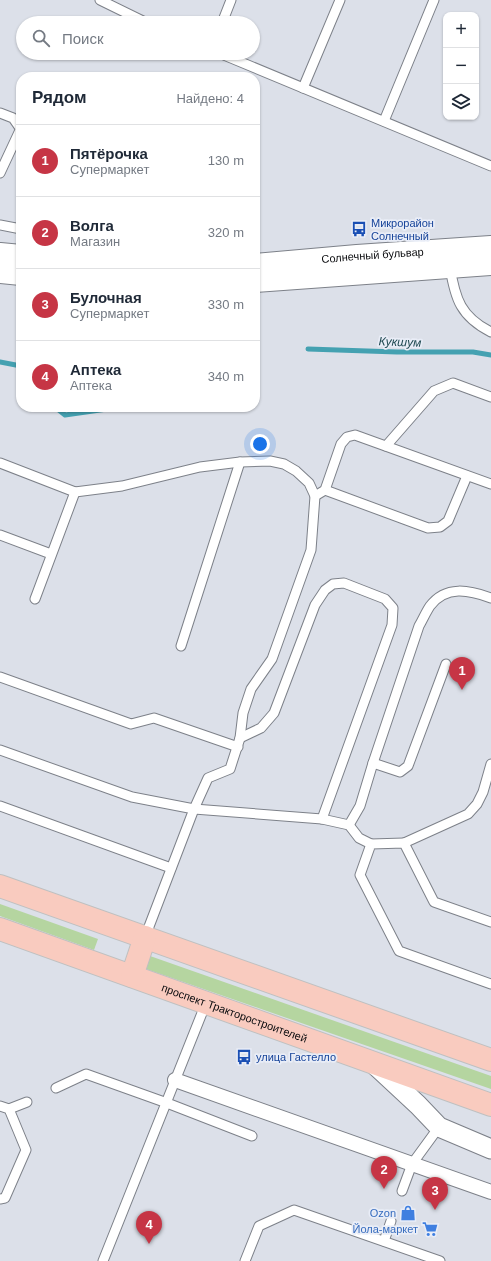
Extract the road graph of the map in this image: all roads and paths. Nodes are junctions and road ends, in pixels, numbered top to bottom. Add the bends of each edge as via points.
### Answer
1 (100, 0) edge
2 (231, 0) edge
3 (340, 0) edge
4 (434, 0) edge
5 (133, 16) edge
6 (225, 16) edge
7 (236, 60) edge
8 (304, 88) junction
9 (0, 113) edge
10 (384, 121) junction
11 (16, 122) edge
12 (16, 139) edge
13 (491, 166) edge
14 (0, 173) edge
15 (0, 225) edge
16 (16, 228) edge
17 (491, 247) edge
18 (0, 254) edge
19 (16, 256) edge
20 (448, 259) junction
21 (491, 264) edge
22 (260, 265) edge
23 (0, 272) edge
24 (16, 274) edge
25 (260, 280) edge
26 (491, 332) edge
27 (491, 397) edge
28 (386, 446) junction
29 (240, 462) junction
30 (0, 463) edge
31 (467, 476) junction
32 (491, 484) edge
33 (325, 490) junction
34 (75, 492) junction
35 (315, 496) junction
36 (0, 535) edge
37 (51, 554) junction
38 (491, 598) edge
39 (35, 599) dead end
40 (181, 646) dead end
41 (446, 664) dead end
42 (0, 678) edge
43 (239, 743) junction
44 (0, 750) edge
45 (373, 763) junction
46 (491, 764) edge
47 (0, 806) edge
48 (194, 809) junction
49 (322, 819) junction
50 (349, 825) junction
51 (404, 843) junction
52 (371, 844) junction
53 (171, 868) junction
54 (0, 886) edge
55 (491, 922) edge
56 (0, 929) edge
57 (145, 937) junction
58 (132, 976) junction
59 (491, 984) edge
60 (206, 1003) junction
61 (491, 1060) edge
62 (374, 1064) junction
63 (175, 1080) junction
64 (56, 1088) dead end
65 (27, 1102) dead end
66 (167, 1103) junction
67 (491, 1105) edge
68 (4, 1108) edge
69 (439, 1127) junction
70 (252, 1136) dead end
71 (491, 1149) edge
72 (412, 1164) junction
73 (402, 1190) dead end
74 (491, 1192) edge
75 (0, 1199) edge
76 (392, 1221) dead end
77 (384, 1241) junction
78 (103, 1261) edge
79 (245, 1261) edge
80 (440, 1261) edge

1 - 5 lane
2 - 6 lane
3 - 8 lane
4 - 10 lane
7 - 8 lane
8 - 10 lane
9 - 11 lane
10 - 13 lane
12 - 14 lane
15 - 16 lane
17 - 20 street, Солнечный бульвар
18 - 19 street
20 - 21 street, Солнечный бульвар
20 - 22 street, Солнечный бульвар via 357,256
20 - 25 street, Солнечный бульвар
20 - 26 lane via 452,286 458,302 466,315
23 - 24 street
27 - 28 lane via 453,383 434,391
28 - 31 lane
28 - 33 lane via 355,435 347,437 341,444
29 - 34 lane via 200,467 122,486
29 - 35 lane via 270,461 284,464 309,483
29 - 40 lane
30 - 34 lane
31 - 32 lane
31 - 33 lane via 448,520 440,527 428,528
33 - 35 lane
34 - 37 lane
35 - 43 lane via 311,550 272,659 251,689 243,713
36 - 37 lane
37 - 39 lane
38 - 45 lane via 478,593 456,591 443,594 430,606 419,626
41 - 45 lane via 408,766 400,772
42 - 43 lane via 131,724 154,718
43 - 48 lane via 230,769 208,778
43 - 49 lane via 261,728 274,713 315,604 325,590 333,584 344,583 385,599 393,608 392,625
44 - 48 lane via 132,797
45 - 50 lane via 360,806
46 - 51 lane via 483,792 468,814
47 - 53 lane
48 - 49 lane
48 - 53 lane
49 - 50 lane
50 - 52 lane via 359,838
51 - 52 lane
51 - 55 lane via 434,902
52 - 59 lane via 360,875 399,951
53 - 57 lane
54 - 57 main road
56 - 58 main road, проспект Тракторостроителей
57 - 58 main road
57 - 61 main road
58 - 60 main road, проспект Тракторостроителей
60 - 62 main road, проспект Тракторостроителей
60 - 63 lane
62 - 67 main road, проспект Тракторостроителей
62 - 69 street
63 - 66 lane
63 - 72 street
64 - 66 lane via 86,1074
65 - 68 lane
66 - 70 lane
66 - 78 lane
68 - 75 lane via 26,1150 5,1198
69 - 71 street
69 - 72 lane
72 - 73 lane
72 - 74 street
76 - 77 lane
77 - 79 lane via 294,1210 259,1226
77 - 80 lane

